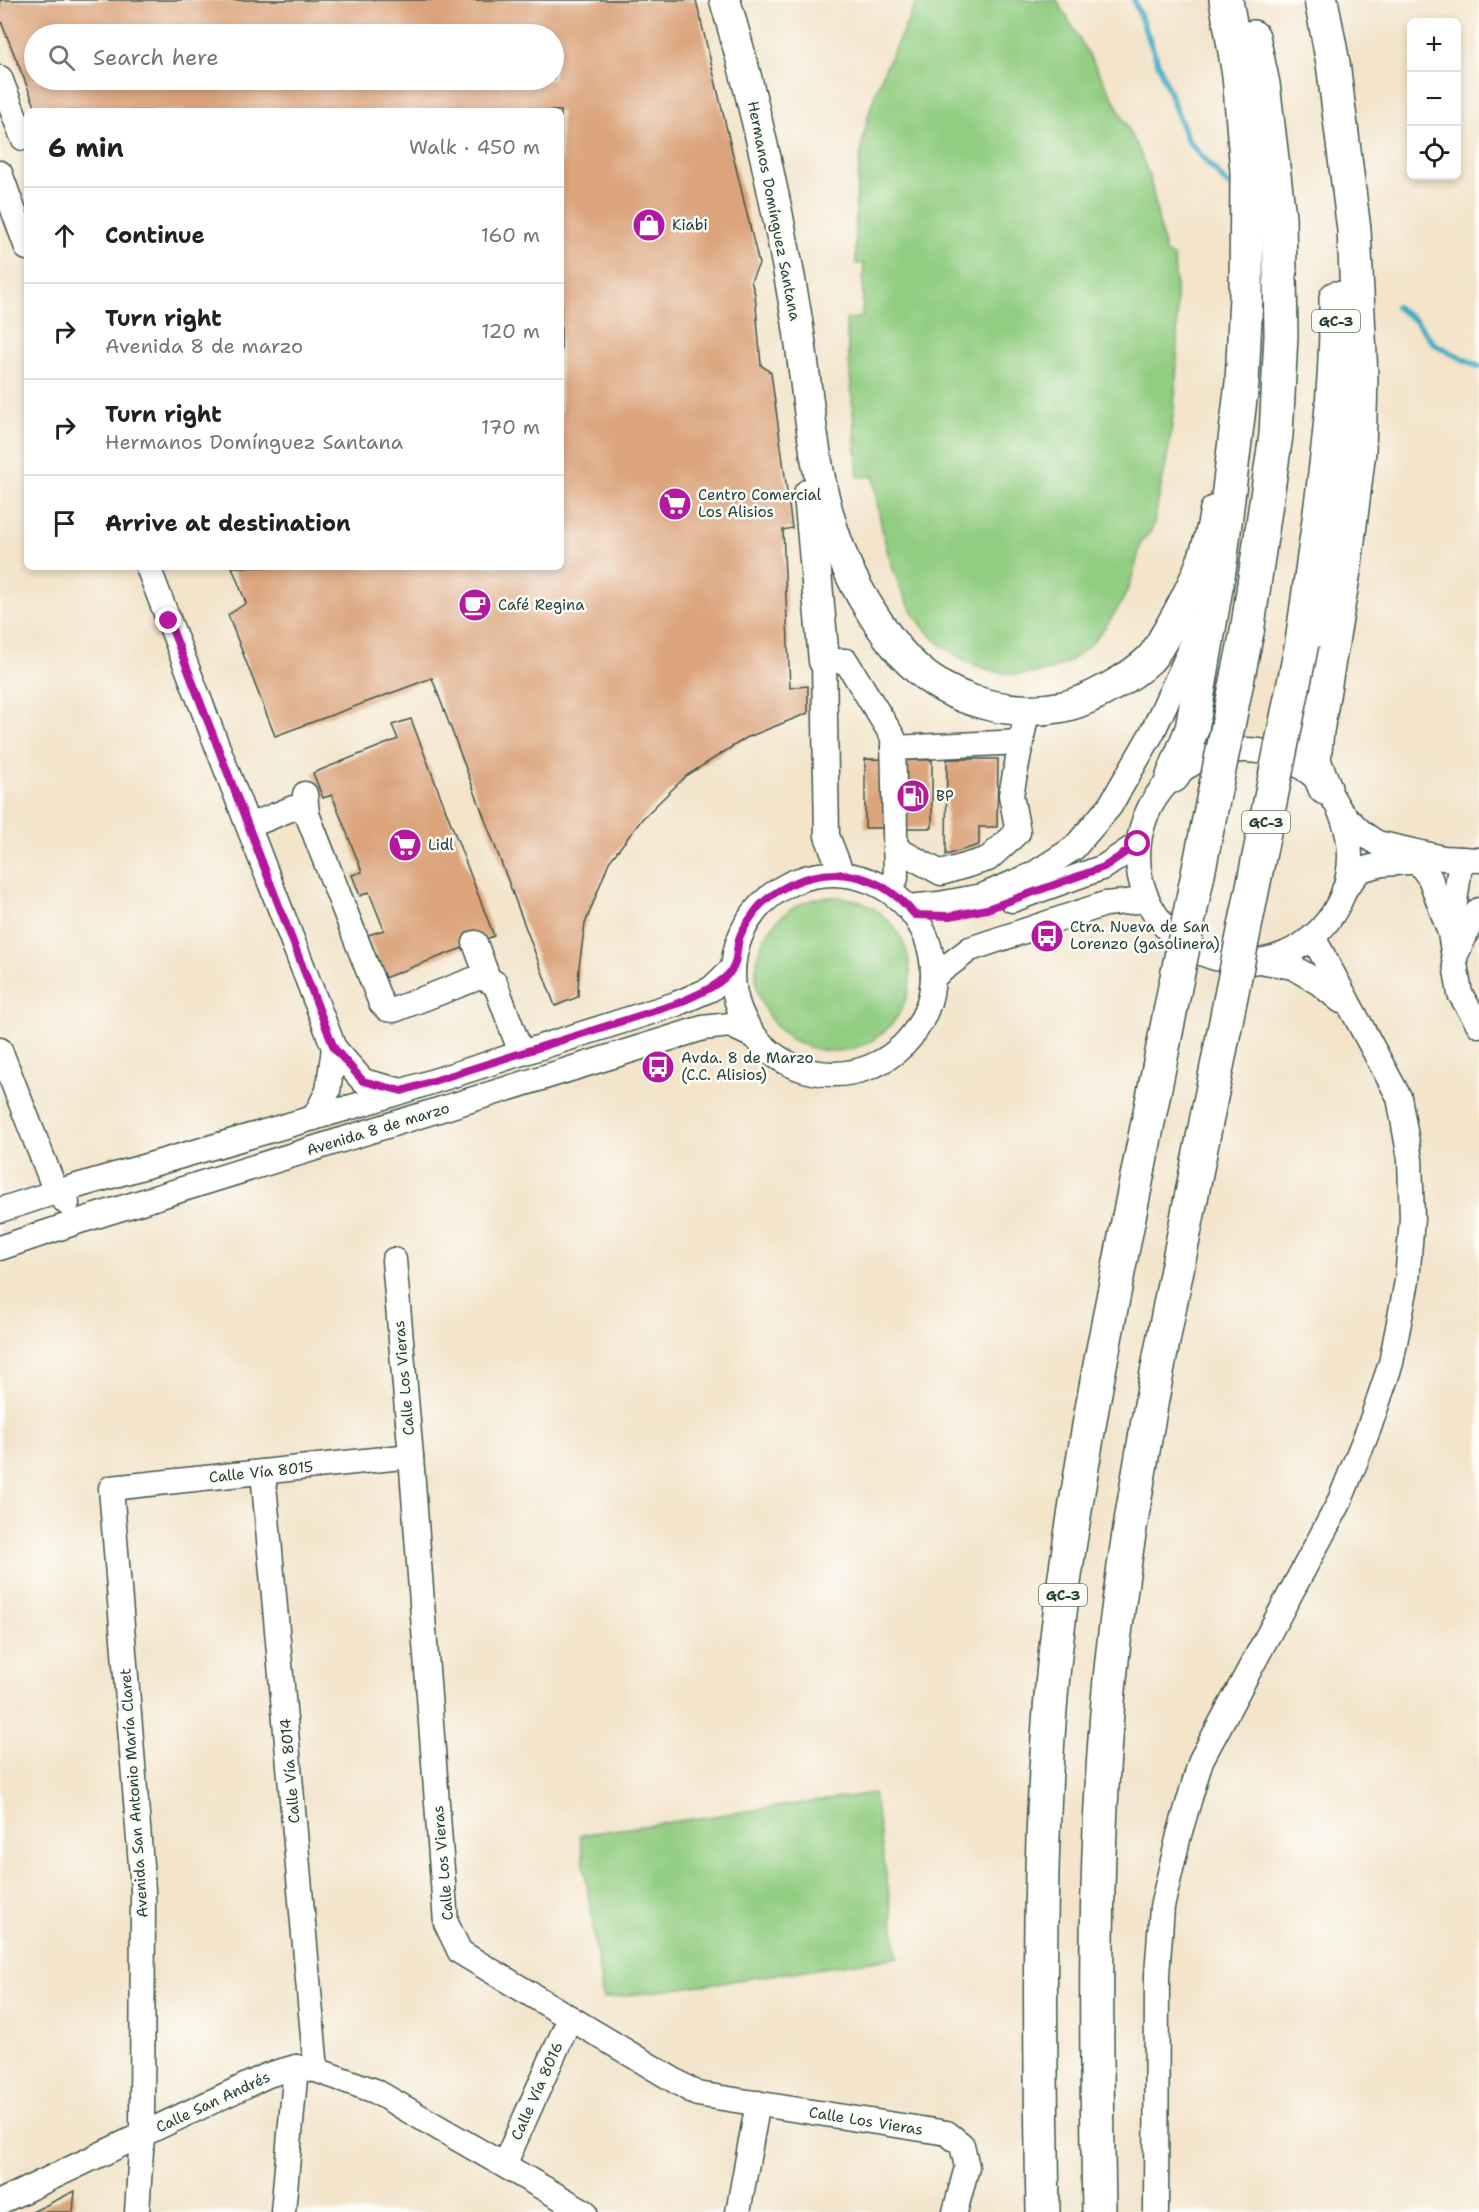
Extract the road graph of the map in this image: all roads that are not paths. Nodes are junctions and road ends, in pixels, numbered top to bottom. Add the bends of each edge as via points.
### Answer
1 (725, 0) edge
2 (1226, 0) edge
3 (1245, 0) edge
4 (1305, 0) edge
5 (1321, 0) edge
6 (0, 78) edge
7 (23, 138) dead end
8 (2, 184) edge
9 (24, 240) edge
10 (1242, 383) junction
11 (810, 425) junction
12 (1212, 530) junction
13 (149, 570) edge
14 (824, 661) junction
15 (1027, 711) junction
16 (1022, 742) junction
17 (893, 748) junction
18 (1173, 776) junction
19 (1332, 799) junction
20 (249, 826) junction
21 (827, 836) junction
22 (1138, 844) junction
23 (895, 848) junction
24 (988, 859) junction
25 (1461, 859) edge
26 (1418, 862) junction
27 (842, 874) junction
28 (807, 877) junction
29 (1344, 890) junction
30 (890, 891) junction
31 (974, 898) junction
32 (1147, 900) junction
33 (1479, 910) edge
34 (912, 911) junction
35 (1450, 933) junction
36 (1313, 937) junction
37 (476, 943) dead end
38 (1454, 959) junction
39 (1262, 962) junction
40 (733, 968) junction
41 (933, 977) junction
42 (489, 981) junction
43 (1350, 1009) junction
44 (1479, 1025) edge
45 (755, 1037) junction
46 (334, 1048) junction
47 (0, 1050) edge
48 (521, 1053) junction
49 (402, 1091) junction
50 (314, 1118) junction
51 (56, 1191) junction
52 (0, 1210) edge
53 (83, 1220) junction
54 (0, 1248) edge
55 (394, 1260) dead end
56 (411, 1456) junction
57 (263, 1472) junction
58 (111, 1488) joint
59 (570, 2018) junction
60 (306, 2068) junction
61 (758, 2103) junction
62 (142, 2134) junction
63 (504, 2165) junction
64 (0, 2202) edge
65 (137, 2212) edge
66 (283, 2212) edge
67 (585, 2212) edge
68 (738, 2212) edge
69 (955, 2212) edge
70 (1043, 2212) edge
71 (1099, 2212) edge
72 (1156, 2212) edge

1 - 11 main road, Hermanos Domínguez Santana via 764,146 796,315
2 - 10 highway via 1239,75 1248,172
3 - 70 highway, GC-3, bridge via 1263,84 1279,217 1281,335 1276,435 1247,632 1077,1494 1051,1695 1041,1863
4 - 71 highway, GC-3, bridge via 1319,73 1335,216 1337,334 1330,433 1302,643 1131,1518 1109,1689 1098,1857
5 - 19 highway via 1354,230 1360,377 1359,451 1314,761
6 - 7 street
8 - 9 street
10 - 12 main road via 1224,443
10 - 18 highway via 1220,564 1194,718
11 - 14 main road via 807,471
11 - 15 main road via 838,548 883,630 926,676 952,692 975,702
12 - 15 main road via 1191,590 1152,658 1109,688 1062,707
12 - 31 street via 1203,599 1189,653 1152,733 1110,806 1074,848 1032,875
13 - 20 street
14 - 17 street via 846,661 893,737
14 - 21 street
15 - 16 street
16 - 17 street
16 - 24 street via 1011,795 1018,832
17 - 23 street
18 - 19 street via 1202,758 1235,750 1268,753 1299,766
18 - 22 street via 1144,819
19 - 25 street via 1362,833 1377,843
19 - 29 street via 1348,836
20 - 42 street via 306,801 381,1003 387,1010 480,977
20 - 46 street
21 - 27 street
21 - 28 street
22 - 32 street via 1138,873
22 - 34 street via 1104,867 987,909 950,916
23 - 24 street via 941,873
23 - 30 street via 896,878
24 - 31 street
25 - 26 street
25 - 35 street
26 - 29 street via 1360,870
26 - 35 street via 1430,878
27 - 28 street
27 - 30 street via 867,879
28 - 40 street via 778,890 755,910 740,937
29 - 36 street via 1332,915
30 - 34 street
31 - 34 street
32 - 39 street via 1166,929 1194,951 1227,962
32 - 41 street via 1105,904 970,949
33 - 38 street
34 - 41 street via 929,945
35 - 38 street
36 - 39 street via 1289,953
36 - 43 street
37 - 42 street
38 - 44 street via 1460,994
39 - 43 street via 1293,967
40 - 45 street via 742,1016
40 - 48 street, Avenida 8 de marzo via 711,989 676,1004
41 - 45 street via 927,1011 908,1041 881,1062 848,1073 814,1073 781,1060
42 - 48 street via 495,983
43 - 72 street via 1399,1097 1410,1159 1412,1218 1407,1281 1391,1363 1338,1504 1201,1760 1179,1835 1162,1907 1157,1975
45 - 53 street, Avenida 8 de marzo via 730,1025 704,1028
46 - 49 street via 363,1081
46 - 50 street via 328,1091
47 - 51 street
48 - 49 street, Avenida 8 de marzo
49 - 50 street, Avenida 8 de marzo
50 - 51 street, Avenida 8 de marzo
51 - 52 street, Avenida 8 de marzo
51 - 53 street
53 - 54 street, Avenida 8 de marzo
55 - 56 street, Calle Los Vieras
56 - 57 street, Calle Vía 8015
56 - 59 street, Calle Los Vieras via 446,1923 460,1952
57 - 58 street, Calle Vía 8015
57 - 60 street, Calle Vía 8014
58 - 62 street, Avenida San Antonio María Claret via 143,1890
59 - 61 street, Calle Los Vieras via 697,2094
59 - 63 street, Calle Vía 8016
60 - 62 street, Calle San Andrés via 268,2074
60 - 63 street via 375,2091
60 - 66 street, Calle Vía 8014
61 - 68 street
61 - 69 street, Calle Los Vieras via 947,2133 962,2145 967,2167
62 - 64 street, Calle San Andrés
62 - 65 street, Avenida San Antonio María Claret
63 - 67 street

